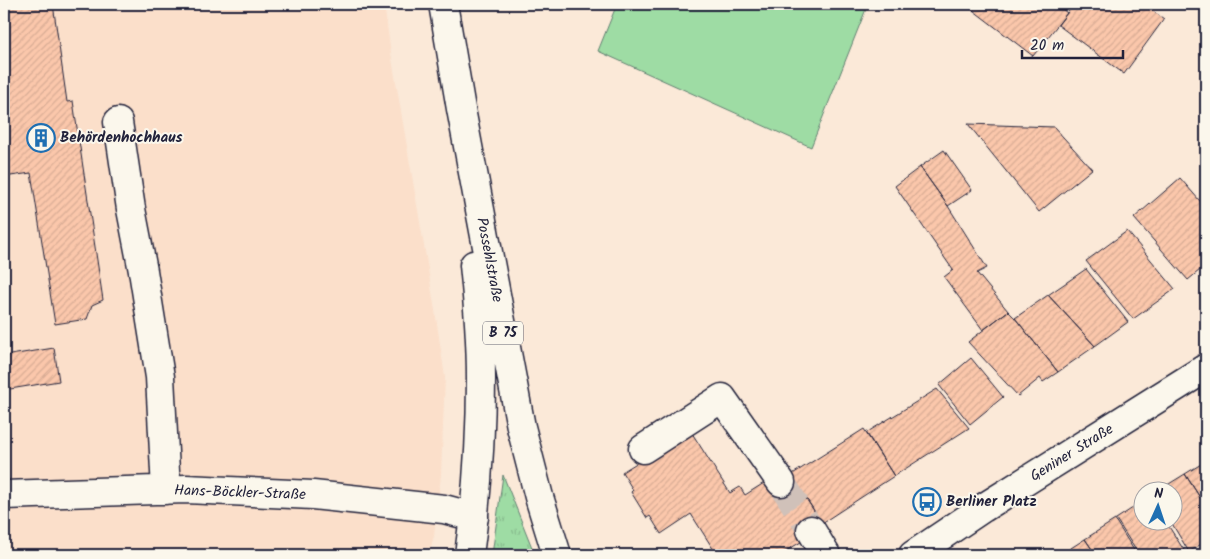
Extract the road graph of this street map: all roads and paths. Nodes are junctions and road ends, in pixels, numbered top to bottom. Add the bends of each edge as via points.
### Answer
1 (443, 4) edge
2 (461, 109) junction
3 (118, 122) dead end
4 (1206, 368) edge
5 (644, 449) dead end
6 (781, 482) tunnel mouth
7 (166, 490) junction
8 (4, 495) edge
9 (474, 516) junction
10 (811, 530) tunnel mouth
11 (469, 555) edge
12 (557, 555) edge
13 (826, 555) edge
14 (912, 555) edge

1 - 2 main road, Possehlstraße / B 75
2 - 9 main road, Possehlstraße / B 75 via 481,378
2 - 12 main road, Possehlstraße / B 75 via 521,427
3 - 7 main road via 160,376
4 - 14 main road, Geniner Straße
5 - 6 main road via 722,398
7 - 8 main road, Hans-Böckler-Straße
7 - 9 main road, Hans-Böckler-Straße via 313,495 444,509
9 - 11 main road, Possehlstraße / B 75
10 - 13 main road

